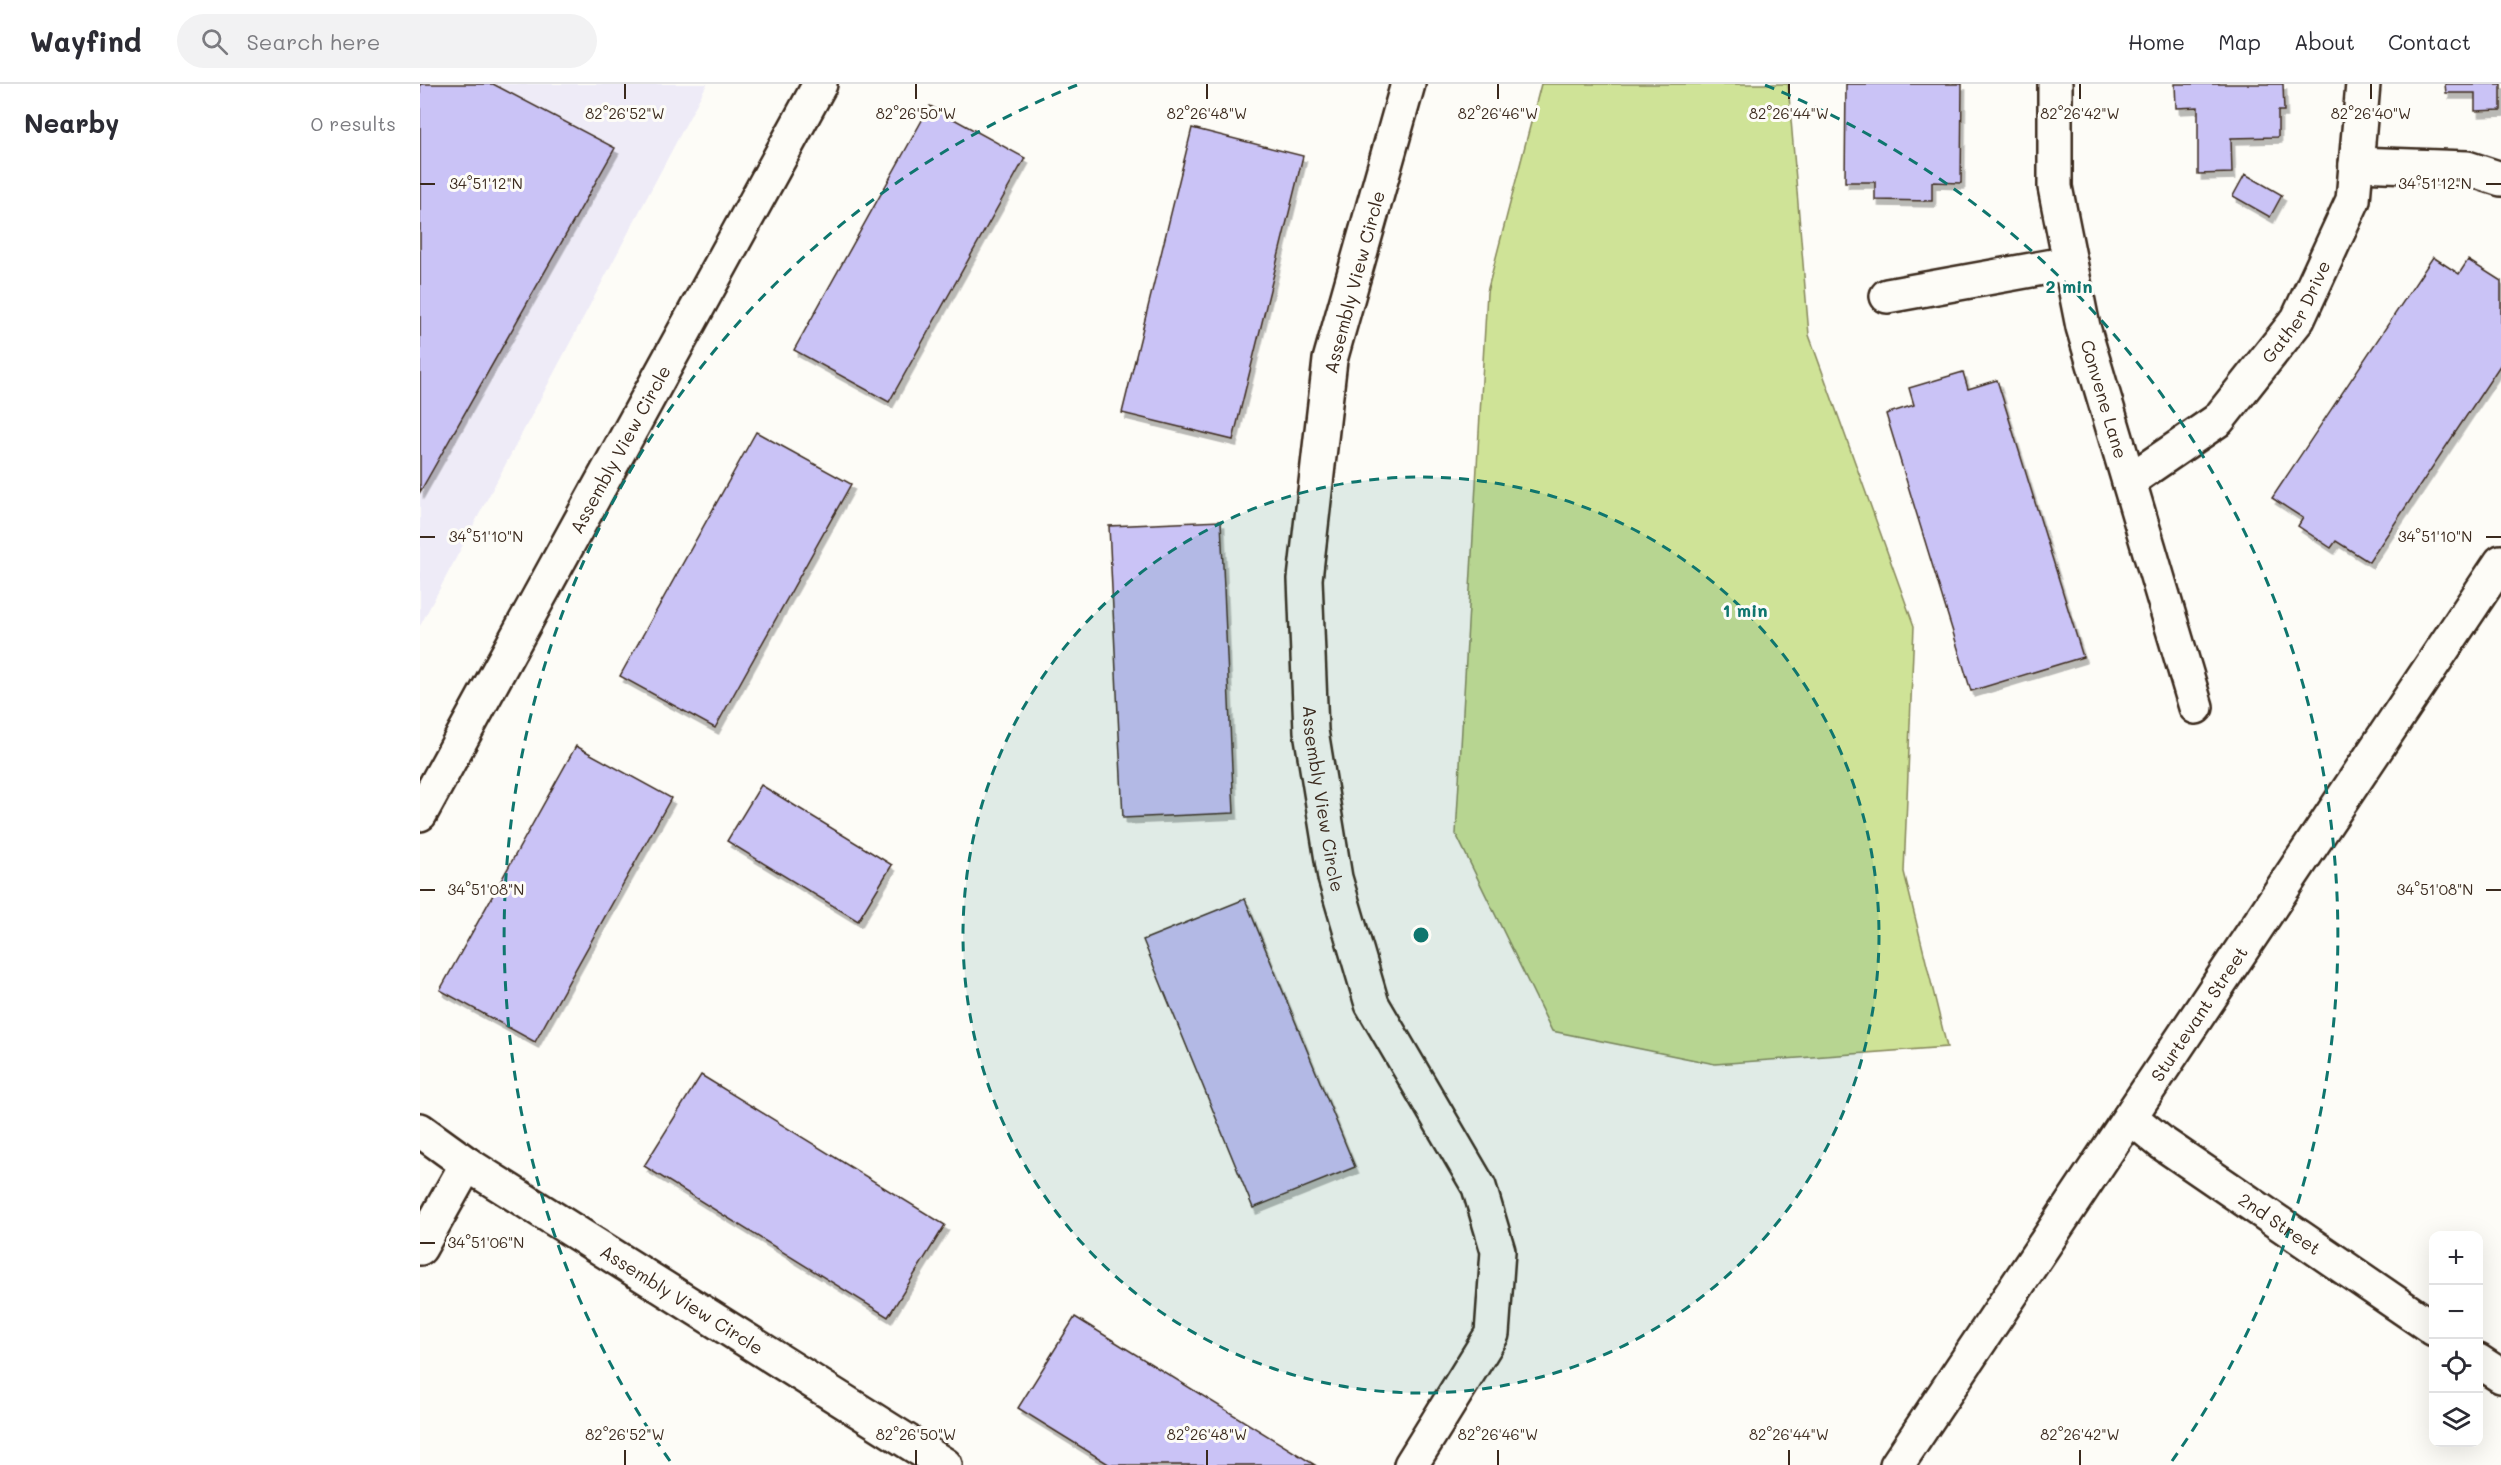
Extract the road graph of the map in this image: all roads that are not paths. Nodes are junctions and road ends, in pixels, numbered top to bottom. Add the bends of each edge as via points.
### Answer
1 (820, 84) edge
2 (1408, 84) edge
3 (2055, 84) edge
4 (2363, 84) edge
5 (2356, 164) junction
6 (2501, 179) edge
7 (2070, 263) junction
8 (1887, 296) dead end
9 (2129, 481) junction
10 (2501, 562) edge
11 (2196, 706) dead end
12 (420, 814) edge
13 (2130, 1117) junction
14 (420, 1130) edge
15 (467, 1164) junction
16 (420, 1248) edge
17 (2429, 1326) edge
18 (2483, 1363) edge
19 (2501, 1376) edge
20 (945, 1465) edge
21 (1411, 1465) edge
22 (1897, 1465) edge

1 - 12 street, Assembly View Circle
2 - 21 street, Assembly View Circle via 1330,360 1305,579 1311,731 1339,890 1372,1004 1479,1187 1498,1251 1492,1334
3 - 7 street, Convene Lane via 2055,187
4 - 5 street, Gather Drive
5 - 6 street via 2467,168
5 - 9 street, Gather Drive via 2353,200 2298,319 2218,420
7 - 8 street
7 - 9 street, Convene Lane via 2083,327
9 - 11 street, Convene Lane
10 - 13 street, Sturtevant Street
13 - 17 street, 2nd Street
13 - 22 street, Sturtevant Street
14 - 15 street, Assembly View Circle
15 - 16 street
15 - 20 street, Assembly View Circle
18 - 19 street

